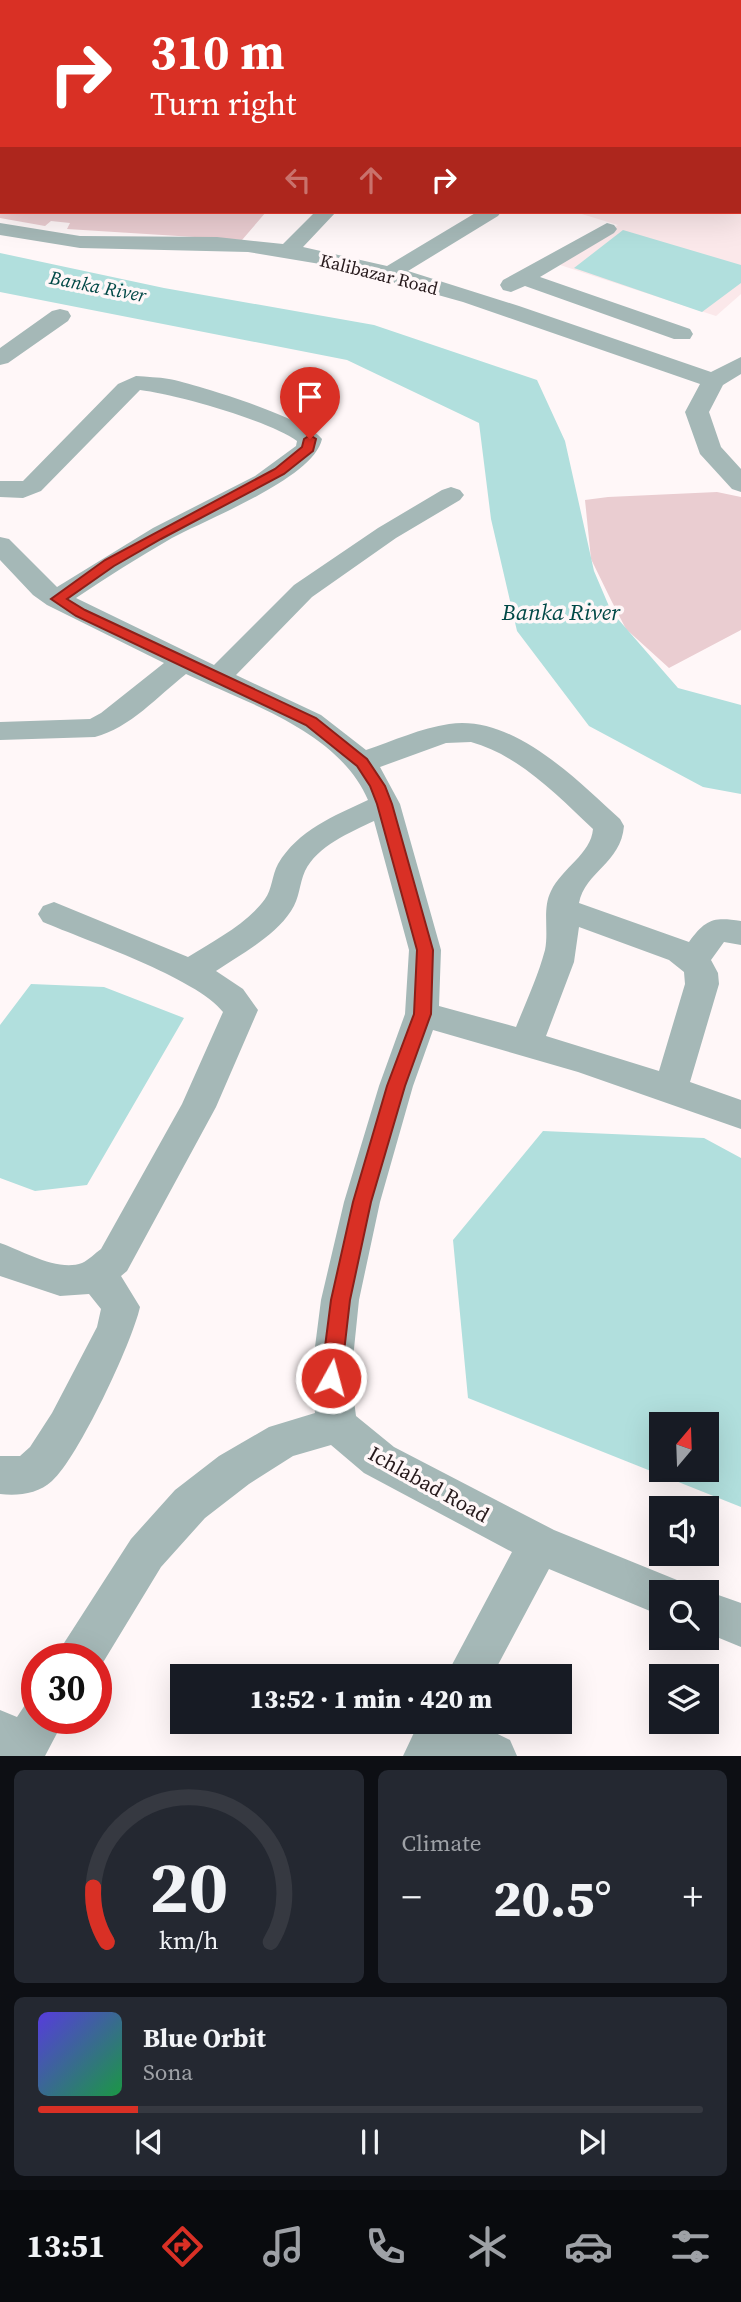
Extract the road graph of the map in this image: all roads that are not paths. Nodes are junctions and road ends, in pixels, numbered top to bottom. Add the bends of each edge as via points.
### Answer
1 (324, 214) edge
2 (488, 214) edge
3 (0, 229) edge
4 (607, 229) dead end
5 (286, 253) junction
6 (390, 273) junction
7 (523, 278) junction
8 (482, 302) junction
9 (60, 316) dead end
10 (682, 334) dead end
11 (0, 358) edge
12 (741, 364) edge
13 (713, 382) junction
14 (741, 484) edge
15 (0, 489) edge
16 (451, 495) dead end
17 (1, 548) edge
18 (57, 599) junction
19 (184, 660) junction
20 (219, 676) junction
21 (0, 731) edge
22 (362, 762) junction
23 (384, 804) junction
24 (562, 909) junction
25 (54, 914) dead end
26 (741, 933) edge
27 (694, 960) junction
28 (190, 972) junction
29 (422, 1014) junction
30 (527, 1042) junction
31 (671, 1089) junction
32 (741, 1115) edge
33 (0, 1259) edge
34 (95, 1275) junction
35 (337, 1425) junction
36 (0, 1475) edge
37 (539, 1544) junction
38 (649, 1590) edge
39 (719, 1617) edge
40 (741, 1625) edge
41 (90, 1643) edge
42 (474, 1664) edge
43 (436, 1736) edge
44 (494, 1756) edge

1 - 5 street
2 - 6 street
3 - 5 street, Kalibazar Road via 80,242 216,243
4 - 7 street
5 - 6 street, Kalibazar Road
6 - 8 street, Kalibazar Road
7 - 8 street
7 - 10 street
8 - 13 street, Kalibazar Road
9 - 11 street
12 - 13 street
13 - 14 street via 697,412 709,449
15 - 18 street via 32,486 136,383 168,386 231,406 310,439 308,448 280,472 156,536
16 - 20 street via 303,591
17 - 18 street
18 - 19 street
19 - 20 street
19 - 21 street via 95,728
20 - 22 street via 311,722
22 - 23 street
22 - 24 street via 450,733 467,732 520,753 552,776 609,827 605,848 575,878
23 - 28 street via 335,830 299,857 280,905
23 - 29 street via 425,950
24 - 27 street
24 - 30 street via 561,949
25 - 28 street
26 - 27 street via 714,932
27 - 31 street via 702,972 702,984
28 - 34 street via 238,1002 237,1023 131,1231 114,1260
29 - 30 street
29 - 35 street via 362,1202 340,1300 331,1378
30 - 31 street
31 - 32 street
33 - 34 street via 72,1280
34 - 36 street via 121,1307 116,1329 38,1468 21,1477
35 - 37 street, Ichlabad Road via 379,1460
35 - 41 street via 283,1440 190,1504 146,1553
37 - 38 street, Ichlabad Road
37 - 42 street
39 - 40 street
43 - 44 street

